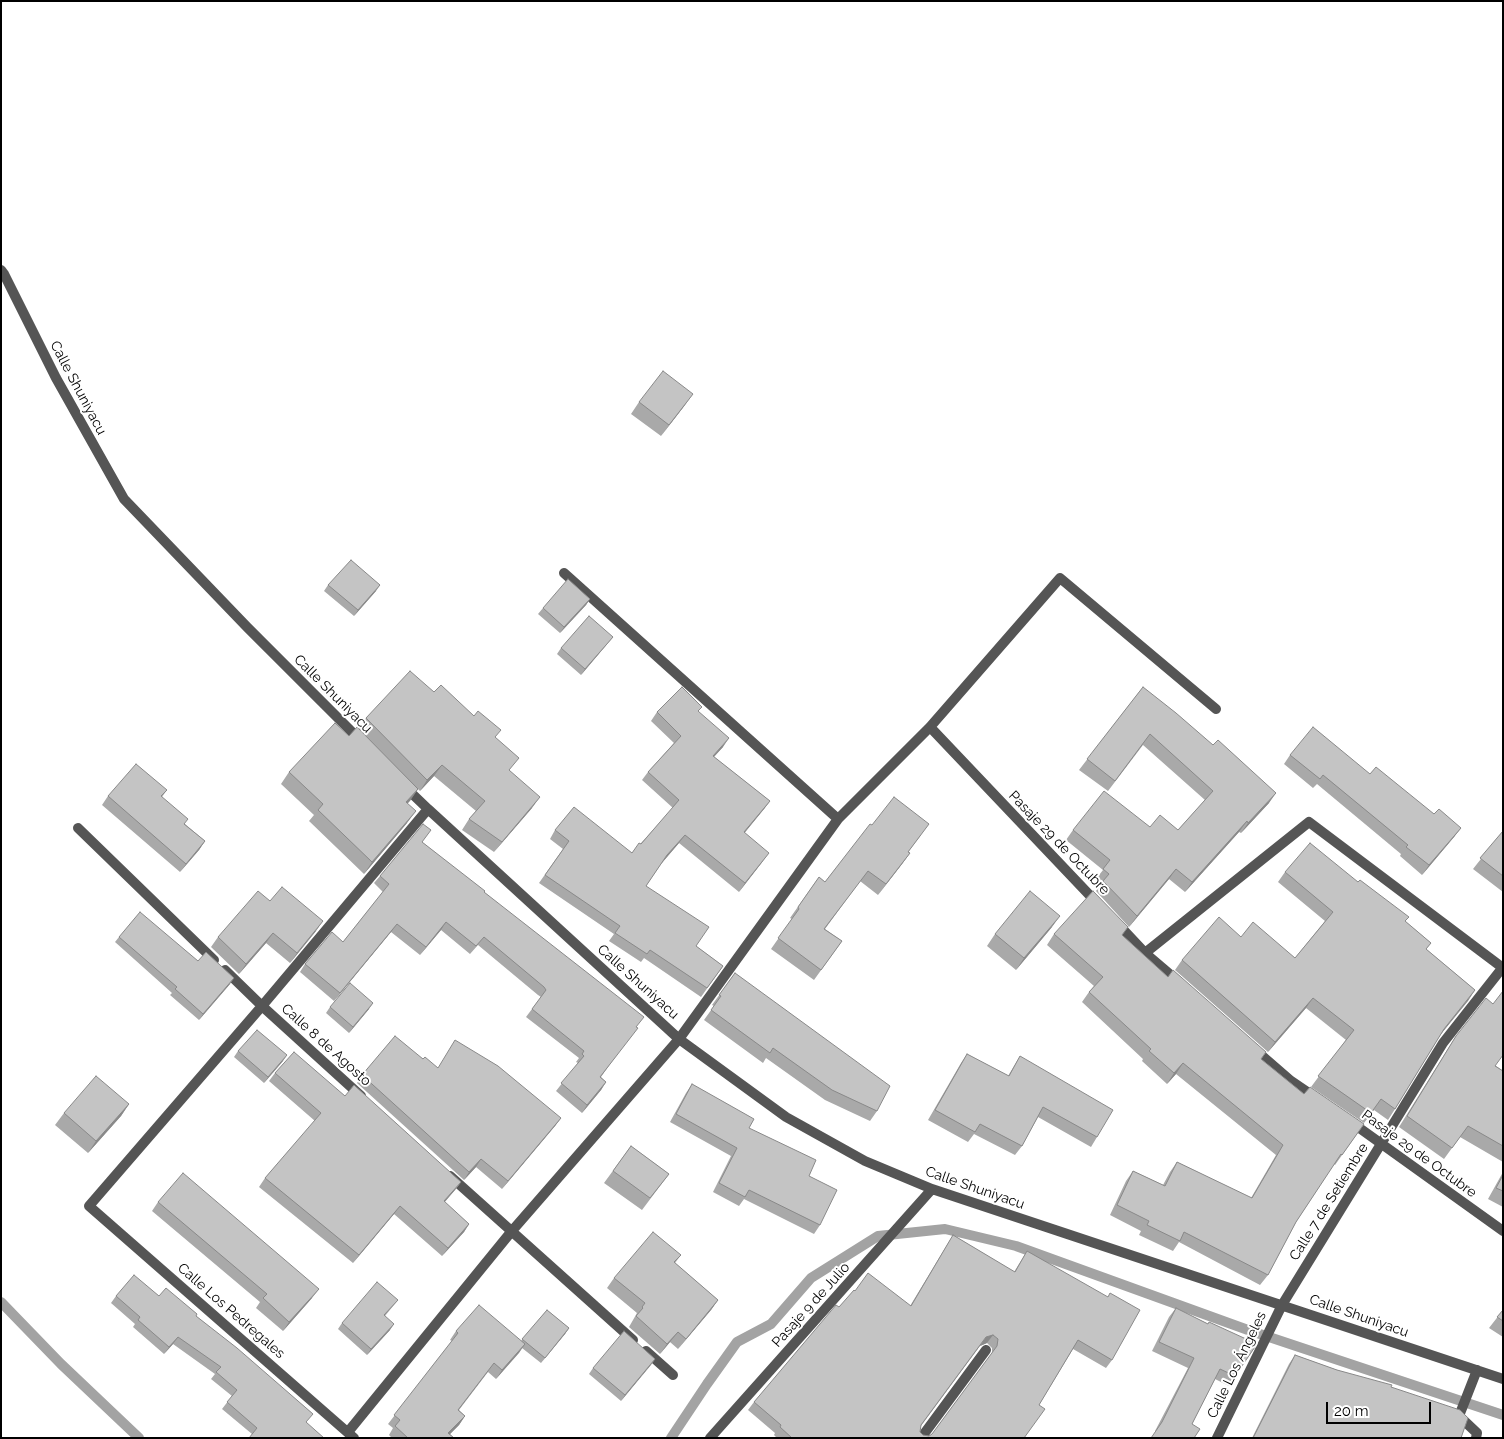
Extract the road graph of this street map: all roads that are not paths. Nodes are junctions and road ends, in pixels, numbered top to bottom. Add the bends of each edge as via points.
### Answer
1 (1, 270) edge
2 (564, 573) dead end
3 (1216, 709) dead end
4 (930, 727) junction
5 (365, 746) edge
6 (400, 781) edge
7 (428, 809) junction
8 (838, 819) junction
9 (78, 828) dead end
10 (1145, 953) junction
11 (1503, 967) edge
12 (1189, 991) edge
13 (262, 1006) junction
14 (679, 1039) junction
15 (1247, 1042) edge
16 (1324, 1103) edge
17 (372, 1106) edge
18 (1340, 1115) edge
19 (1381, 1143) junction
20 (446, 1172) edge
21 (932, 1190) junction
22 (1503, 1231) edge
23 (512, 1232) junction
24 (1282, 1305) junction
25 (986, 1350) edge
26 (1477, 1370) junction
27 (673, 1375) dead end
28 (1503, 1379) edge
29 (351, 1435) edge
30 (710, 1438) edge
31 (921, 1438) edge
32 (1217, 1438) edge
33 (1476, 1438) edge

1 - 5 street, Calle Shuniyacu via 56,378 124,499
2 - 8 street
3 - 4 street via 1060,578
4 - 8 street
4 - 10 street, Pasaje 29 de Octubre
6 - 7 street, Calle Shuniyacu
7 - 13 street
7 - 14 street, Calle Shuniyacu
8 - 14 street
9 - 13 street, Calle 8 de Agosto
10 - 11 street via 1309,822
10 - 12 street, Pasaje 29 de Octubre
11 - 19 street, Calle 7 de Setiembre via 1443,1043
13 - 17 street, Calle 8 de Agosto
13 - 29 street, Calle Los Pedregales via 89,1206
14 - 21 street, Calle Shuniyacu via 786,1117 865,1161
14 - 23 street
15 - 16 street via 1291,1081
18 - 19 street, Pasaje 29 de Octubre
19 - 22 street, Pasaje 29 de Octubre
19 - 24 street, Calle 7 de Setiembre
20 - 23 street
21 - 24 street, Calle Shuniyacu
21 - 30 street, Pasaje 9 de Julio
23 - 27 street
23 - 29 street
24 - 26 street, Calle Shuniyacu
24 - 32 street, Calle Los Ángeles
25 - 31 street
26 - 28 street, Calle Shuniyacu
26 - 33 street via 1459,1416 1477,1433

